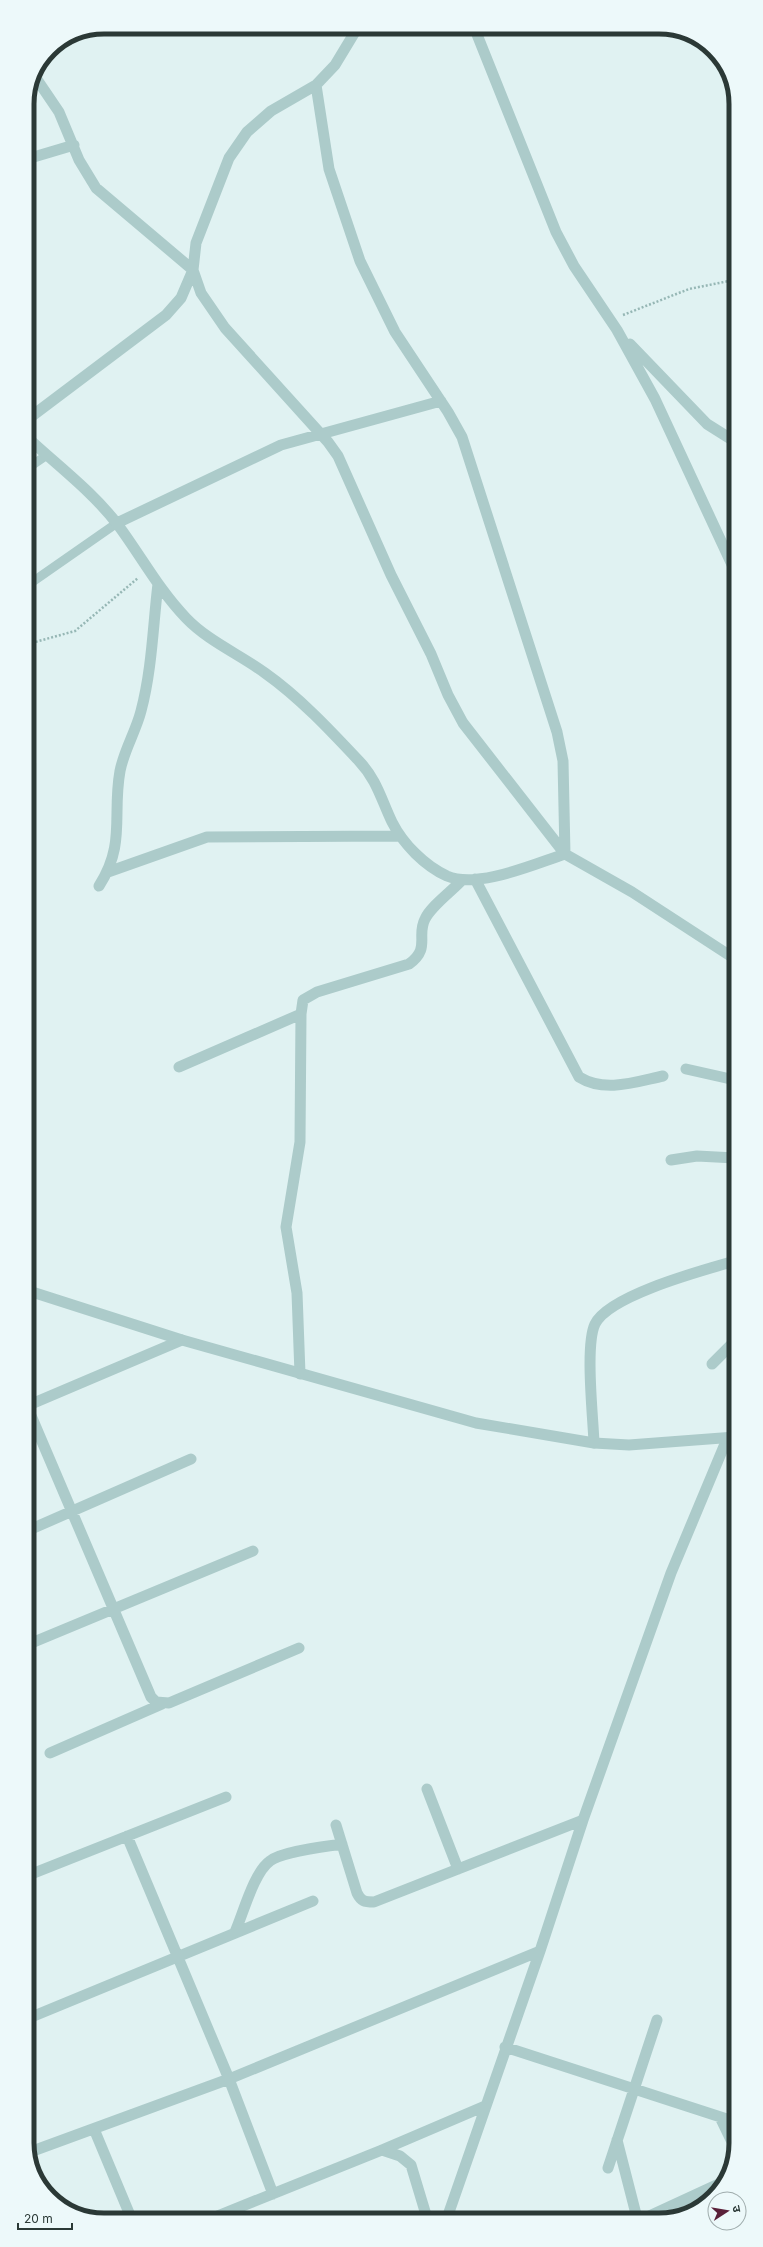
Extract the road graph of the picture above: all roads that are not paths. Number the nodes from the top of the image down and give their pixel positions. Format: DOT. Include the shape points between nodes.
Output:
graph roads {
  1 [pos="354,34"];
  2 [pos="477,34"];
  3 [pos="38,81"];
  4 [pos="316,85"];
  5 [pos="74,145"];
  6 [pos="34,156"];
  7 [pos="194,270"];
  8 [pos="617,330"];
  9 [pos="441,402"];
  10 [pos="34,413"];
  11 [pos="319,433"];
  12 [pos="729,438"];
  13 [pos="34,444"];
  14 [pos="46,455"];
  15 [pos="34,464"];
  16 [pos="117,523"];
  17 [pos="729,558"];
  18 [pos="34,581"];
  19 [pos="158,584"];
  20 [pos="400,836"];
  21 [pos="565,854"];
  22 [pos="108,872"];
  23 [pos="475,879"];
  24 [pos="462,880"];
  25 [pos="99,886"];
  26 [pos="729,956"];
  27 [pos="301,1014"];
  28 [pos="179,1067"];
  29 [pos="686,1069"];
  30 [pos="663,1076"];
  31 [pos="729,1079"];
  32 [pos="729,1158"];
  33 [pos="671,1160"];
  34 [pos="729,1263"];
  35 [pos="34,1293"];
  36 [pos="182,1340"];
  37 [pos="729,1347"];
  38 [pos="712,1364"];
  39 [pos="300,1374"];
  40 [pos="34,1403"];
  41 [pos="34,1423"];
  42 [pos="729,1438"];
  43 [pos="729,1442"];
  44 [pos="594,1443"];
  45 [pos="191,1459"];
  46 [pos="71,1512"];
  47 [pos="34,1528"];
  48 [pos="253,1550"];
  49 [pos="113,1609"];
  50 [pos="34,1642"];
  51 [pos="299,1648"];
  52 [pos="162,1704"];
  53 [pos="50,1753"];
  54 [pos="427,1789"];
  55 [pos="226,1797"];
  56 [pos="583,1820"];
  57 [pos="336,1825"];
  58 [pos="126,1836"];
  59 [pos="342,1844"];
  60 [pos="458,1869"];
  61 [pos="34,1872"];
  62 [pos="313,1901"];
  63 [pos="235,1932"];
  64 [pos="540,1951"];
  65 [pos="177,1956"];
  66 [pos="34,2016"];
  67 [pos="658,2020"];
  68 [pos="505,2047"];
  69 [pos="229,2079"];
  70 [pos="634,2089"];
  71 [pos="485,2106"];
  72 [pos="720,2117"];
  73 [pos="729,2120"];
  74 [pos="94,2129"];
  75 [pos="729,2136"];
  76 [pos="617,2140"];
  77 [pos="35,2150"];
  78 [pos="382,2150"];
  79 [pos="608,2168"];
  80 [pos="715,2186"];
  81 [pos="274,2194"];
  82 [pos="129,2213"];
  83 [pos="225,2213"];
  84 [pos="425,2213"];
  85 [pos="449,2213"];
  86 [pos="636,2213"];
  87 [pos="656,2213"];
  1 -- 4 [label="street" via="335,65"];
  2 -- 8 [label="street" via="556,232 574,266"];
  3 -- 5 [label="street" via="59,112"];
  4 -- 7 [label="street" via="271,111 247,132 229,158 196,244"];
  4 -- 9 [label="street" via="329,169 360,261 391,326"];
  5 -- 6 [label="street"];
  5 -- 7 [label="street" via="86,174 96,188"];
  7 -- 10 [label="street" via="186,290 170,311"];
  7 -- 11 [label="street" via="201,293 225,328"];
  8 -- 12 [label="street" via="707,424"];
  8 -- 17 [label="street" via="656,399"];
  9 -- 11 [label="street"];
  9 -- 21 [label="street" via="462,437 557,732 562,761"];
  11 -- 16 [label="street" via="270,449"];
  11 -- 21 [label="street" via="338,456 345,470 463,723"];
  13 -- 14 [label="street"];
  14 -- 15 [label="lane"];
  14 -- 16 [label="street"];
  16 -- 18 [label="lane"];
  16 -- 19 [label="street"];
  19 -- 20 [label="street" via="187,619 206,635 265,673 297,699 360,762 373,778"];
  19 -- 22 [label="street" via="144,697 120,771 116,844"];
  20 -- 22 [label="street" via="207,837"];
  20 -- 24 [label="street" via="430,866"];
  21 -- 23 [label="street" via="510,872"];
  21 -- 26 [label="street" via="632,892"];
  22 -- 25 [label="street"];
  23 -- 24 [label="street"];
  23 -- 30 [label="street" via="579,1077 591,1084 609,1086"];
  24 -- 27 [label="street" via="425,919 422,943 416,959 409,964 310,995 303,1000"];
  27 -- 28 [label="street"];
  27 -- 39 [label="street" via="300,1147 286,1227 297,1293"];
  29 -- 31 [label="street"];
  32 -- 33 [label="street" via="697,1156"];
  34 -- 44 [label="street" via="653,1288 601,1314 595,1324 590,1346"];
  35 -- 36 [label="street"];
  36 -- 39 [label="street"];
  36 -- 40 [label="street"];
  37 -- 38 [label="street"];
  39 -- 44 [label="street" via="476,1422"];
  41 -- 46 [label="street"];
  42 -- 44 [label="street" via="629,1444"];
  43 -- 56 [label="street" via="671,1573"];
  45 -- 46 [label="street"];
  46 -- 47 [label="street"];
  46 -- 49 [label="street"];
  48 -- 49 [label="street"];
  49 -- 50 [label="street"];
  49 -- 52 [label="street" via="151,1697"];
  51 -- 52 [label="street"];
  52 -- 53 [label="street"];
  54 -- 60 [label="street"];
  55 -- 58 [label="street"];
  56 -- 60 [label="street"];
  56 -- 64 [label="street"];
  57 -- 59 [label="street"];
  58 -- 61 [label="street"];
  58 -- 65 [label="street"];
  59 -- 60 [label="street" via="357,1893 361,1900 366,1902 374,1902"];
  59 -- 63 [label="street" via="282,1855 269,1861 259,1875"];
  62 -- 63 [label="street"];
  63 -- 65 [label="street"];
  64 -- 68 [label="street"];
  64 -- 69 [label="street"];
  65 -- 66 [label="street"];
  65 -- 69 [label="street"];
  67 -- 70 [label="street"];
  68 -- 70 [label="street"];
  68 -- 71 [label="street"];
  69 -- 74 [label="street"];
  69 -- 81 [label="street"];
  70 -- 72 [label="street"];
  70 -- 76 [label="street"];
  71 -- 78 [label="street"];
  71 -- 85 [label="street"];
  72 -- 73 [label="street"];
  72 -- 75 [label="street"];
  74 -- 77 [label="street"];
  74 -- 82 [label="street"];
  76 -- 79 [label="street"];
  76 -- 86 [label="street"];
  78 -- 81 [label="street"];
  78 -- 84 [label="street" via="400,2156 411,2165"];
  80 -- 87 [label="street"];
  81 -- 83 [label="street"];
}
